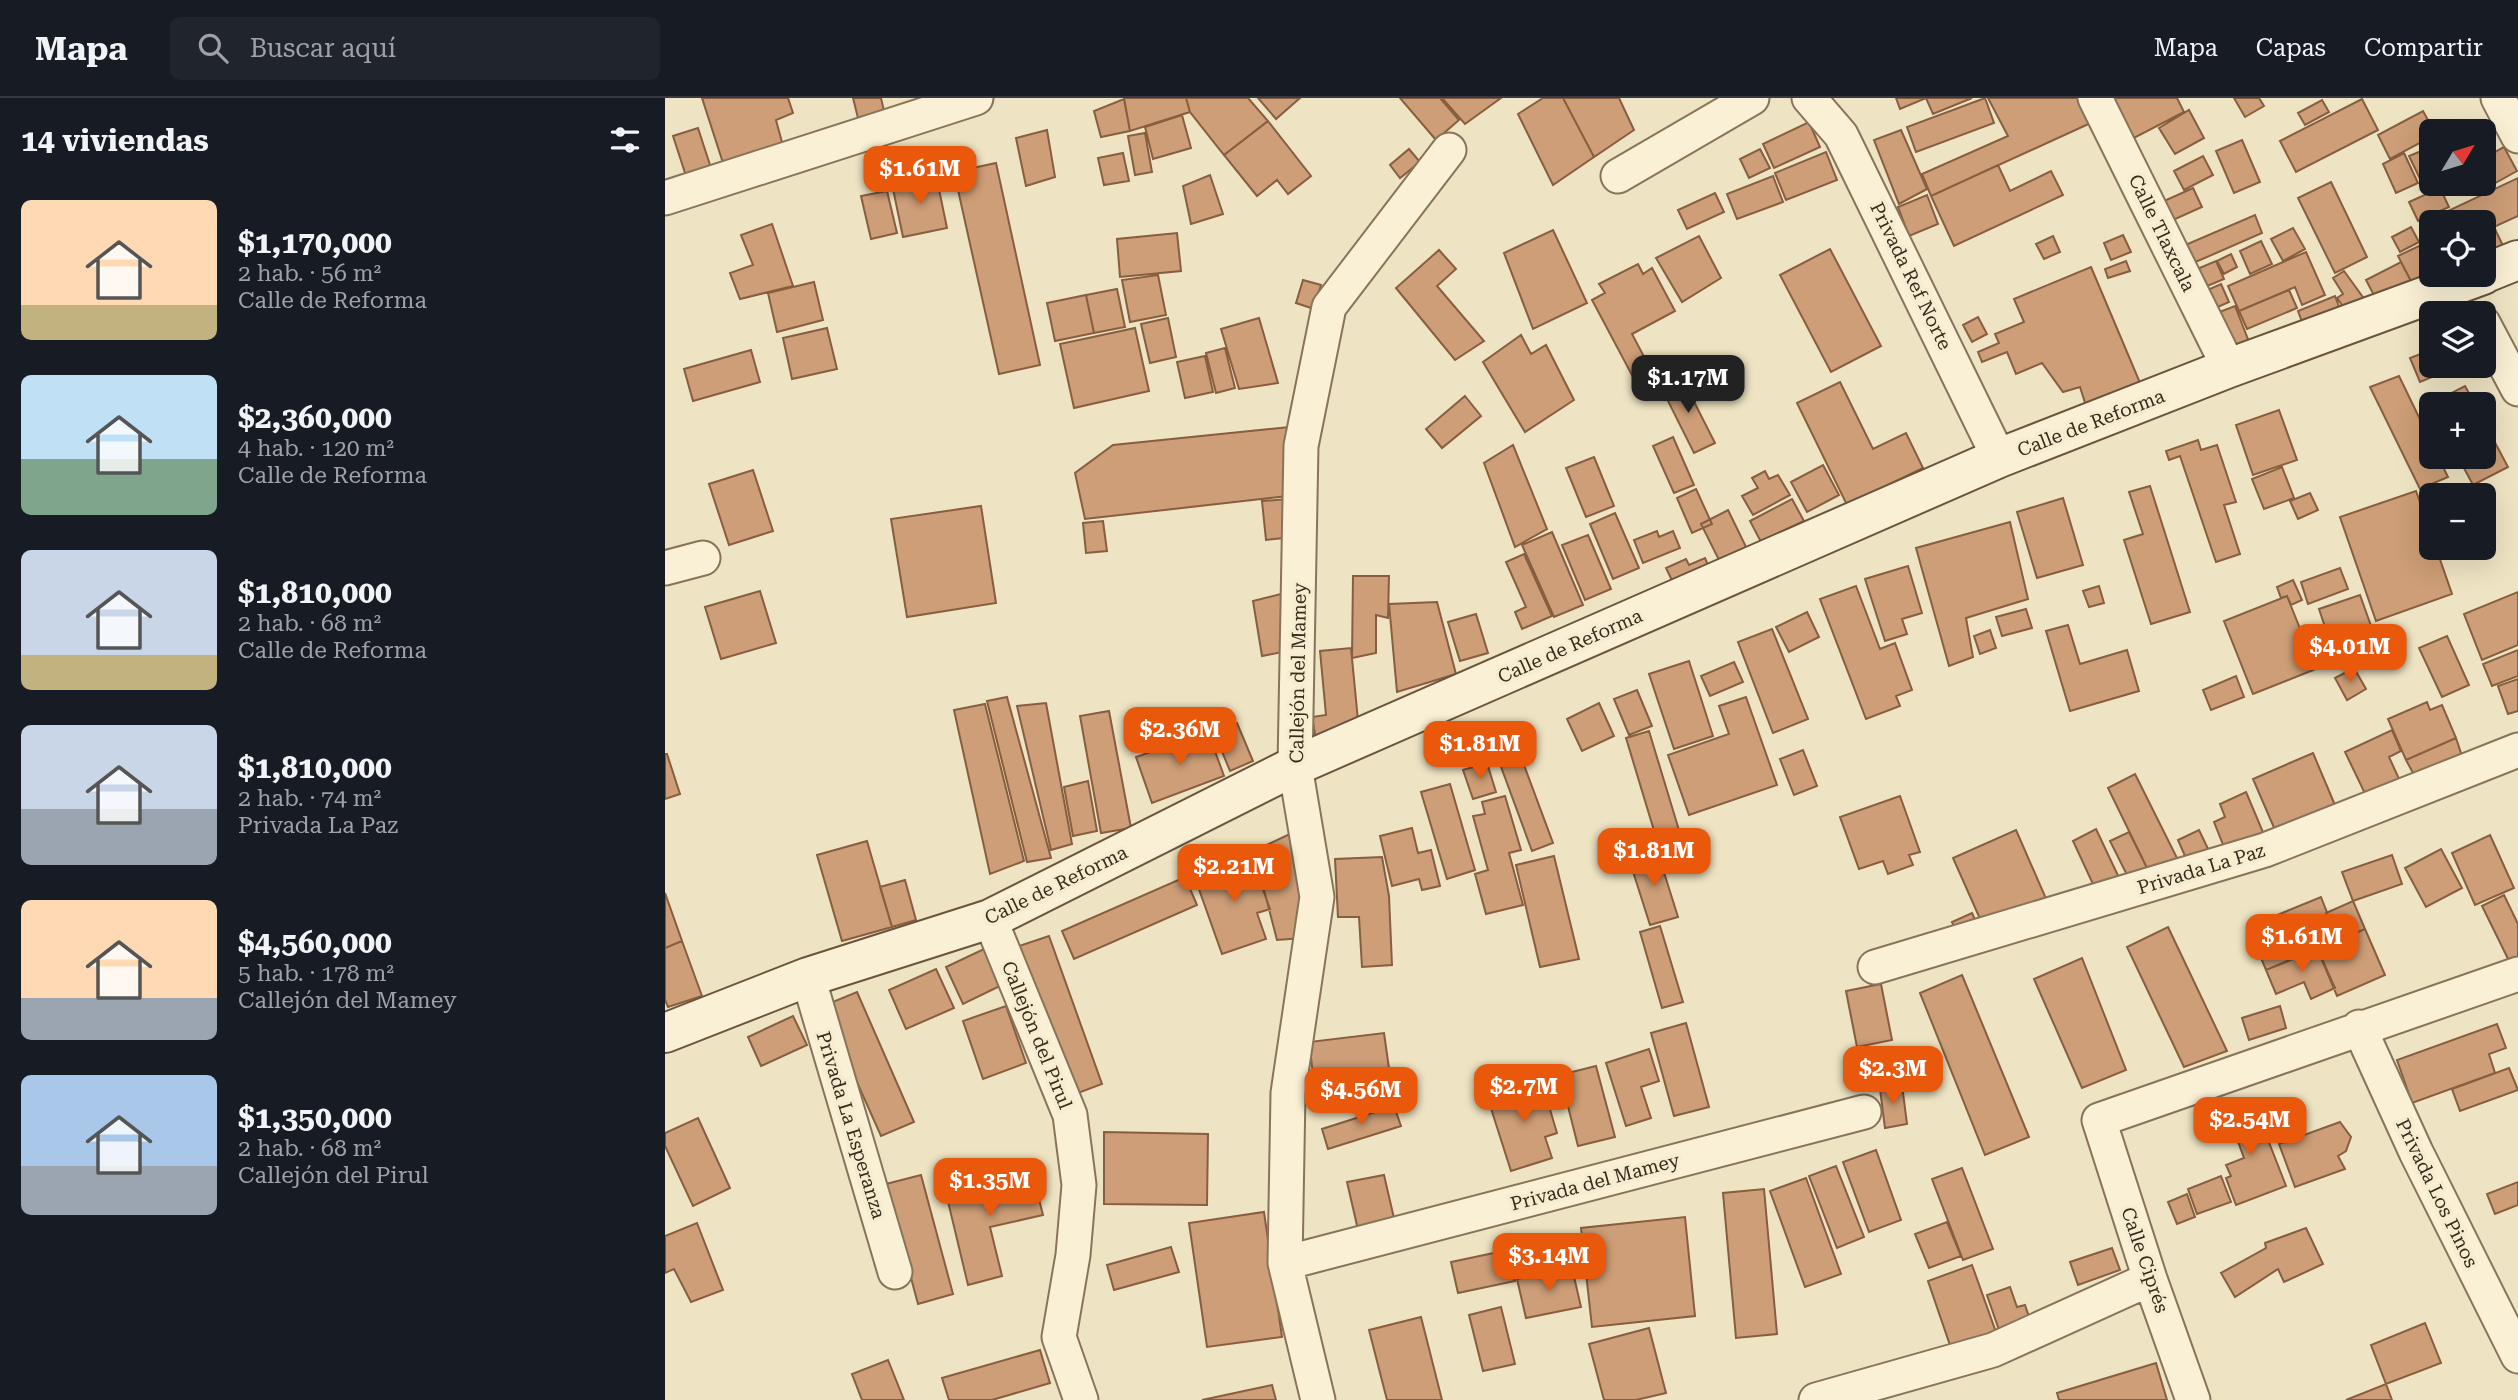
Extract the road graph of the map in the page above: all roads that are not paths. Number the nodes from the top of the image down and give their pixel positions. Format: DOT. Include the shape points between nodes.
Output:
graph roads {
  1 [pos="976,98"];
  2 [pos="1752,98"];
  3 [pos="2095,98"];
  4 [pos="2498,98"];
  5 [pos="1811,99"];
  6 [pos="2518,136"];
  7 [pos="1449,150"];
  8 [pos="1618,176"];
  9 [pos="665,198"];
  10 [pos="2518,260"];
  11 [pos="2496,274"];
  12 [pos="2473,287"];
  13 [pos="2496,348"];
  14 [pos="2229,369"];
  15 [pos="2518,389"];
  16 [pos="1999,458"];
  17 [pos="703,558"];
  18 [pos="665,568"];
  19 [pos="2518,750"];
  20 [pos="1295,766"];
  21 [pos="990,919"];
  22 [pos="1875,967"];
  23 [pos="2517,975"];
  24 [pos="808,977"];
  25 [pos="2359,1027"];
  26 [pos="665,1033"];
  27 [pos="1864,1112"];
  28 [pos="1285,1263"];
  29 [pos="895,1272"];
  30 [pos="2150,1279"];
  31 [pos="2518,1356"];
  32 [pos="1081,1400"];
  33 [pos="1318,1400"];
  34 [pos="1816,1400"];
  35 [pos="2193,1400"];
  1 -- 9 [label="street"];
  2 -- 8 [label="street"];
  3 -- 14 [label="street, Calle Tlaxcala"];
  4 -- 6 [label="street"];
  5 -- 16 [label="street, Privada Ref Norte" via="1841,135"];
  7 -- 20 [label="street, Callejón del Mamey" via="1329,307 1301,446"];
  10 -- 11 [label="main road, Calle de Reforma"];
  12 -- 14 [label="main road, Calle de Reforma"];
  13 -- 15 [label="street"];
  14 -- 16 [label="main road, Calle de Reforma"];
  16 -- 20 [label="main road, Calle de Reforma"];
  17 -- 18 [label="street"];
  19 -- 22 [label="street, Privada La Paz" via="2265,850"];
  20 -- 21 [label="main road, Calle de Reforma"];
  20 -- 28 [label="street, Callejón del Mamey" via="1317,897 1288,1093"];
  21 -- 24 [label="main road, Calle de Reforma"];
  21 -- 32 [label="street, Callejón del Pirul" via="1070,1115 1079,1185 1059,1337"];
  23 -- 25 [label="street"];
  24 -- 26 [label="main road, Calle de Reforma"];
  24 -- 29 [label="street, Privada La Esperanza"];
  25 -- 30 [label="street, Calle Ciprés" via="2099,1120"];
  25 -- 31 [label="street, Privada Los Pinos"];
  27 -- 28 [label="street, Privada del Mamey"];
  28 -- 33 [label="street, Callejón del Mamey"];
  30 -- 34 [label="street" via="1993,1350"];
  30 -- 35 [label="street, Calle Ciprés"];
}
